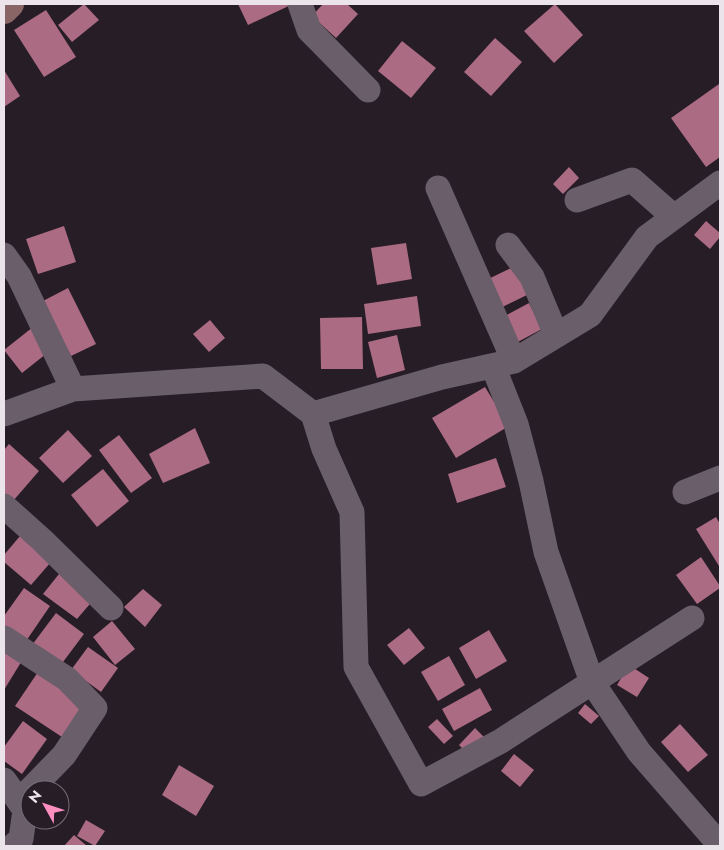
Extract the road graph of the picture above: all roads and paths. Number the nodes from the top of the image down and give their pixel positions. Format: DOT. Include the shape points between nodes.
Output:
graph roads {
  1 [pos="10,4"];
  2 [pos="300,4"];
  3 [pos="4,10"];
  4 [pos="368,90"];
  5 [pos="720,183"];
  6 [pos="438,188"];
  7 [pos="577,200"];
  8 [pos="674,217"];
  9 [pos="508,245"];
  10 [pos="4,255"];
  11 [pos="554,337"];
  12 [pos="504,363"];
  13 [pos="73,389"];
  14 [pos="4,414"];
  15 [pos="313,414"];
  16 [pos="720,478"];
  17 [pos="685,492"];
  18 [pos="4,506"];
  19 [pos="111,608"];
  20 [pos="692,618"];
  21 [pos="4,638"];
  22 [pos="592,682"];
  23 [pos="4,780"];
  24 [pos="40,780"];
  25 [pos="20,790"];
  26 [pos="22,830"];
  27 [pos="720,845"];
  28 [pos="13,846"];
  1 -- 3 [label="street"];
  2 -- 4 [label="street" via="310,30"];
  5 -- 8 [label="street"];
  6 -- 12 [label="street"];
  7 -- 8 [label="street" via="632,180"];
  8 -- 11 [label="street" via="647,237 590,315"];
  9 -- 11 [label="street" via="532,277"];
  10 -- 13 [label="street" via="19,276"];
  11 -- 12 [label="street"];
  12 -- 15 [label="street"];
  12 -- 22 [label="street" via="546,552"];
  13 -- 14 [label="street"];
  13 -- 15 [label="street" via="263,376"];
  15 -- 22 [label="street" via="324,449 352,512 356,668 422,784 501,741"];
  16 -- 17 [label="street"];
  18 -- 19 [label="street"];
  20 -- 22 [label="street"];
  21 -- 24 [label="street" via="67,680 94,708 64,755"];
  22 -- 27 [label="street" via="639,752"];
  23 -- 25 [label="street"];
  26 -- 28 [label="street" via="21,839"];
}
